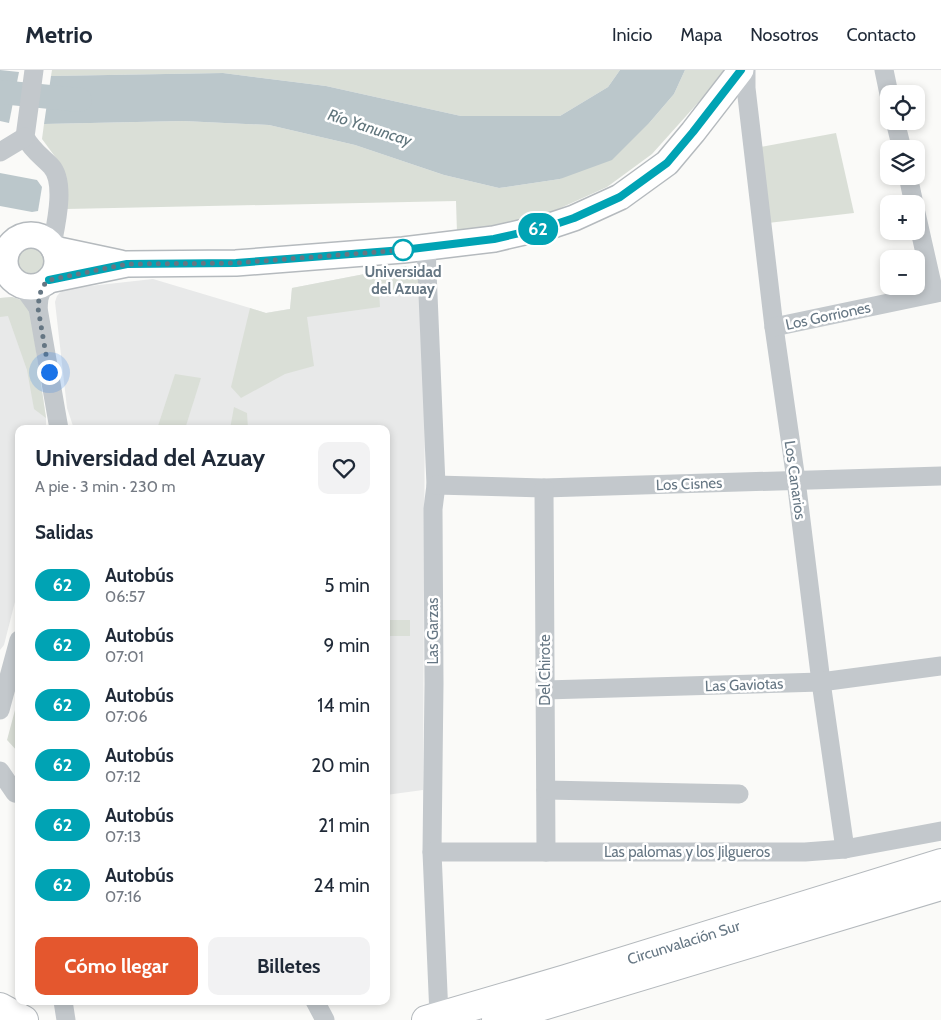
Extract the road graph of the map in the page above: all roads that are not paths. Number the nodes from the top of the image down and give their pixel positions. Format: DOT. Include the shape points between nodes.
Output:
graph roads {
  1 [pos="34,70"];
  2 [pos="741,70"];
  3 [pos="746,70"];
  4 [pos="884,70"];
  5 [pos="887,85"];
  6 [pos="725,90"];
  7 [pos="748,110"];
  8 [pos="25,137"];
  9 [pos="0,152"];
  10 [pos="924,240"];
  11 [pos="53,247"];
  12 [pos="426,247"];
  13 [pos="2,258"];
  14 [pos="127,264"];
  15 [pos="26,284"];
  16 [pos="938,292"];
  17 [pos="774,327"];
  18 [pos="58,425"];
  19 [pos="941,476"];
  20 [pos="796,480"];
  21 [pos="436,485"];
  22 [pos="544,488"];
  23 [pos="15,655"];
  24 [pos="941,666"];
  25 [pos="821,682"];
  26 [pos="545,690"];
  27 [pos="0,710"];
  28 [pos="0,771"];
  29 [pos="546,790"];
  30 [pos="15,793"];
  31 [pos="739,794"];
  32 [pos="941,831"];
  33 [pos="845,849"];
  34 [pos="432,852"];
  35 [pos="546,852"];
  36 [pos="941,863"];
  37 [pos="941,886"];
  38 [pos="63,1005"];
  39 [pos="317,1005"];
  40 [pos="0,1007"];
  41 [pos="432,1018"];
  42 [pos="24,1020"];
  43 [pos="66,1020"];
  44 [pos="325,1020"];
  45 [pos="496,1020"];
  1 -- 8 [label="street"];
  2 -- 6 [label="main road"];
  3 -- 7 [label="street, Los Canarios"];
  4 -- 5 [label="street"];
  6 -- 7 [label="street" via="738,92"];
  6 -- 12 [label="main road" via="667,163 612,201 574,218 525,233"];
  7 -- 17 [label="street, Los Canarios"];
  8 -- 9 [label="street"];
  8 -- 11 [label="street" via="36,153 52,167 58,181 59,202"];
  10 -- 16 [label="street"];
  11 -- 13 [label="main road" via="48,240 37,235 24,235 13,240"];
  11 -- 14 [label="main road"];
  11 -- 15 [label="main road" via="57,256 56,269"];
  12 -- 14 [label="main road" via="236,263"];
  12 -- 21 [label="street, Las Garzas"];
  13 -- 15 [label="main road" via="8,274"];
  14 -- 15 [label="main road"];
  15 -- 18 [label="street" via="38,308"];
  16 -- 17 [label="street, Los Gorriones"];
  17 -- 20 [label="street, Los Canarios"];
  19 -- 20 [label="street, Los Cisnes"];
  20 -- 22 [label="street, Los Cisnes"];
  20 -- 25 [label="street, Los Canarios"];
  21 -- 22 [label="street, Los Cisnes"];
  21 -- 34 [label="street, Las Garzas" via="433,509"];
  22 -- 26 [label="street, Del Chirote"];
  23 -- 27 [label="street"];
  24 -- 25 [label="street, Las Gaviotas"];
  25 -- 26 [label="street, Las Gaviotas"];
  25 -- 33 [label="street, Los Canarios"];
  26 -- 29 [label="street, Del Chirote"];
  28 -- 30 [label="street"];
  29 -- 31 [label="street"];
  29 -- 35 [label="street, Del Chirote"];
  32 -- 33 [label="street, Las palomas y los Jilgueros"];
  33 -- 35 [label="street, Las palomas y los Jilgueros" via="787,853"];
  34 -- 35 [label="street, Las palomas y los Jilgueros"];
  34 -- 41 [label="street, Las Garzas"];
  36 -- 41 [label="highway, Circunvalación Sur"];
  37 -- 45 [label="highway, Circunvalación Sur"];
  38 -- 43 [label="street"];
  39 -- 44 [label="street"];
  40 -- 42 [label="highway"];
}
